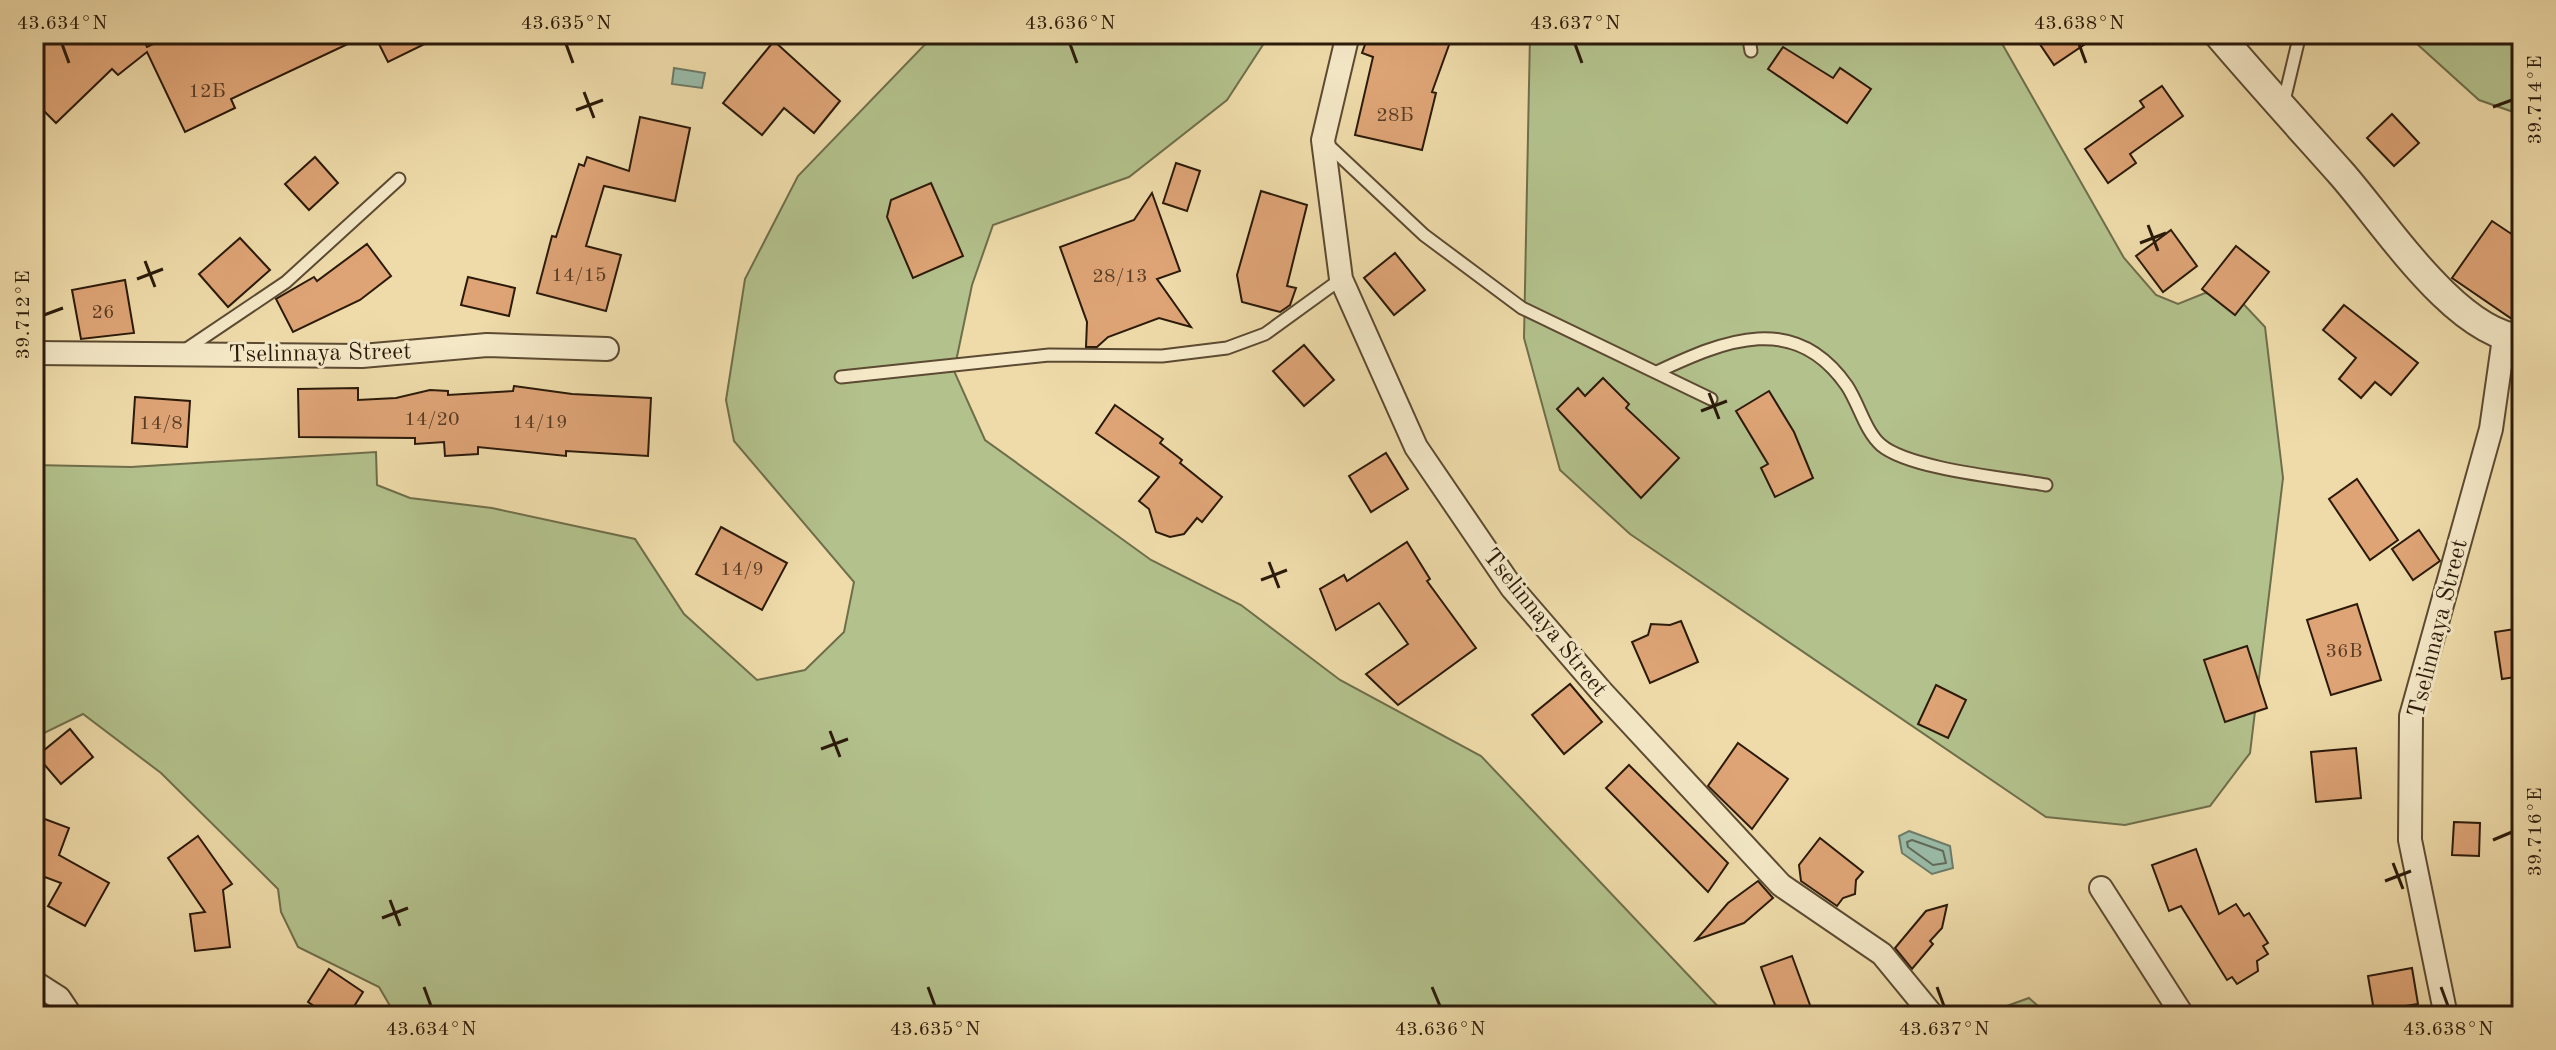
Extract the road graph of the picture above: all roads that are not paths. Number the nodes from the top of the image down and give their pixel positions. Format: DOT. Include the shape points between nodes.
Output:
graph roads {
  1 [pos="1348,34"];
  2 [pos="1748,34"];
  3 [pos="2218,34"];
  4 [pos="2300,34"];
  5 [pos="1751,51"];
  6 [pos="2282,109"];
  7 [pos="1323,140"];
  8 [pos="399,179"];
  9 [pos="1341,279"];
  10 [pos="2513,338"];
  11 [pos="607,349"];
  12 [pos="34,353"];
  13 [pos="181,353"];
  14 [pos="1657,372"];
  15 [pos="841,377"];
  16 [pos="1711,399"];
  17 [pos="2046,485"];
  18 [pos="2101,888"];
  19 [pos="34,982"];
  20 [pos="71,1016"];
  21 [pos="1933,1016"];
  22 [pos="2183,1016"];
  23 [pos="2446,1016"];
  1 -- 7 [label="street, Tselinnaya Street"];
  2 -- 5 [label="lane"];
  3 -- 6 [label="street, Tselinnaya Street"];
  4 -- 6 [label="lane"];
  6 -- 10 [label="street, Tselinnaya Street" via="2420,272"];
  7 -- 9 [label="street, Tselinnaya Street"];
  7 -- 14 [label="lane" via="1424,235 1522,308"];
  8 -- 13 [label="lane" via="286,282"];
  9 -- 15 [label="lane" via="1265,334 1227,348 1162,356 1049,355"];
  9 -- 21 [label="street, Tselinnaya Street" via="1416,447 1512,588 1781,885 1882,954"];
  10 -- 23 [label="street, Tselinnaya Street" via="2411,716 2410,840"];
  11 -- 13 [label="street, Tselinnaya Street" via="487,345 362,356"];
  12 -- 13 [label="street, Tselinnaya Street"];
  14 -- 16 [label="lane"];
  14 -- 17 [label="lane" via="1716,344 1762,339 1804,345 1832,365 1879,443 1901,458"];
  18 -- 22 [label="street"];
  19 -- 20 [label="street" via="59,998"];
}
